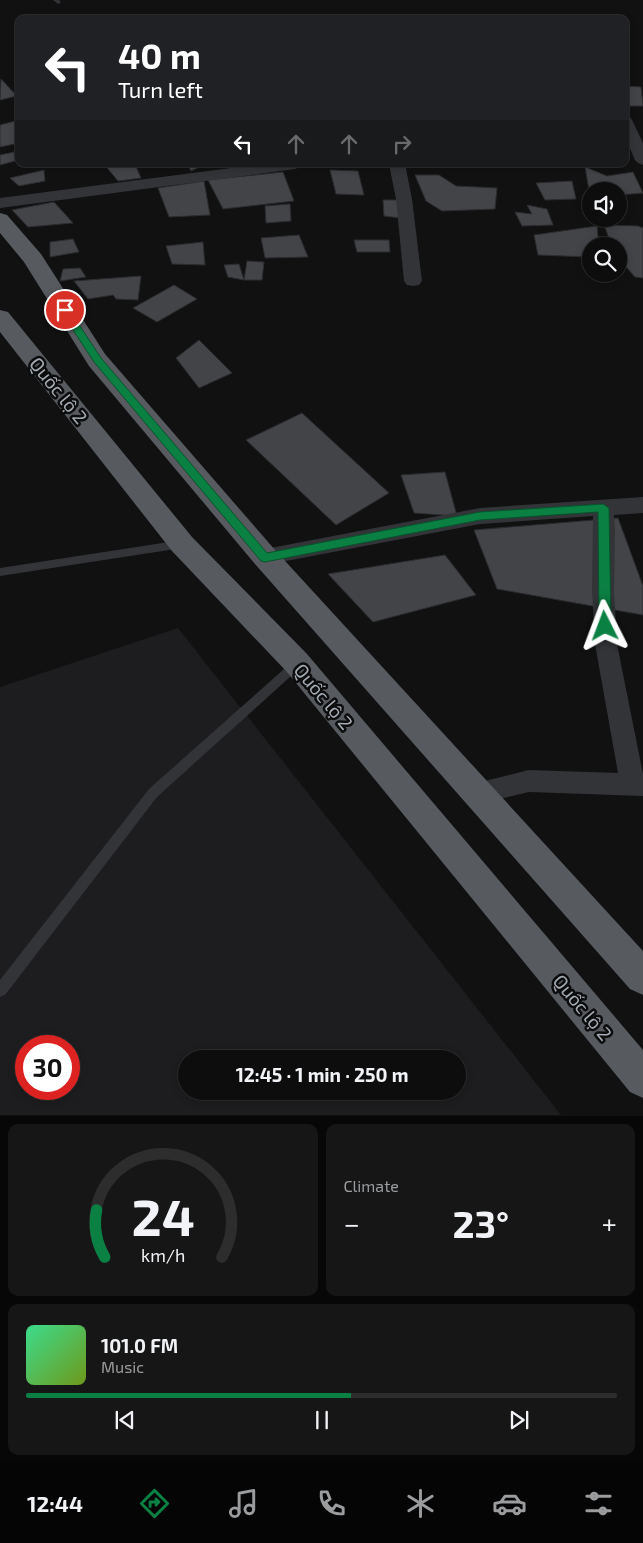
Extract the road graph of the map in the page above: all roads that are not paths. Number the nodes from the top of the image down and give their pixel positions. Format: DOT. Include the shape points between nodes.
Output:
graph roads {
  1 [pos="643,118"];
  2 [pos="629,120"];
  3 [pos="629,129"];
  4 [pos="643,160"];
  5 [pos="272,167"];
  6 [pos="399,167"];
  7 [pos="0,203"];
  8 [pos="0,219"];
  9 [pos="413,281"];
  10 [pos="0,317"];
  11 [pos="643,505"];
  12 [pos="603,508"];
  13 [pos="182,544"];
  14 [pos="265,558"];
  15 [pos="0,572"];
  16 [pos="298,663"];
  17 [pos="638,784"];
  18 [pos="478,793"];
  19 [pos="643,977"];
  20 [pos="0,990"];
  21 [pos="643,1080"];
  1 -- 2 [label="street"];
  3 -- 4 [label="street"];
  5 -- 7 [label="street"];
  6 -- 9 [label="street"];
  8 -- 14 [label="highway" via="33,260 97,360"];
  10 -- 13 [label="highway, Quốc lộ 2"];
  11 -- 12 [label="street"];
  12 -- 14 [label="street" via="480,516"];
  12 -- 17 [label="street" via="606,644"];
  13 -- 15 [label="lane"];
  13 -- 16 [label="highway, Quốc lộ 2"];
  14 -- 18 [label="highway"];
  16 -- 20 [label="lane" via="152,792"];
  16 -- 21 [label="highway, Quốc lộ 2"];
  17 -- 18 [label="street" via="529,781"];
  18 -- 19 [label="highway"];
}
